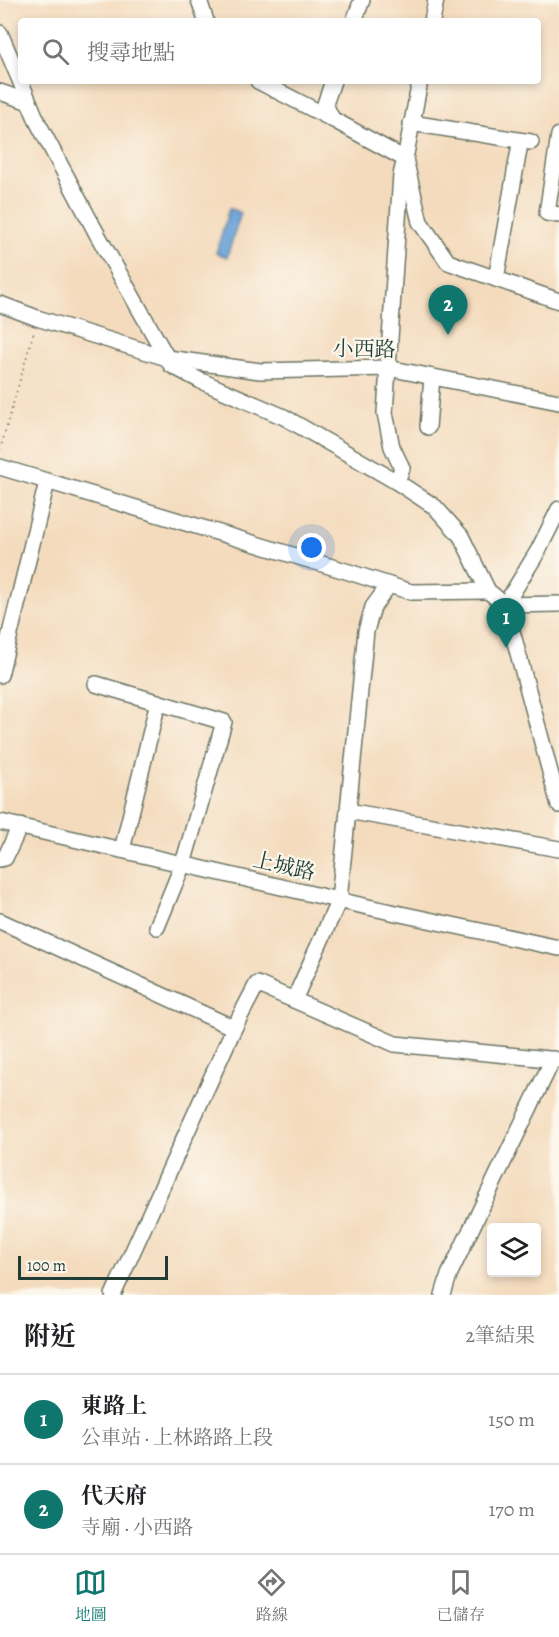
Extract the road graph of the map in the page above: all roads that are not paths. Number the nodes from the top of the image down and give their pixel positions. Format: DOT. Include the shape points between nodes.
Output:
graph roads {
  1 [pos="199,0"];
  2 [pos="362,0"];
  3 [pos="436,0"];
  4 [pos="205,18"];
  5 [pos="355,18"];
  6 [pos="433,18"];
  7 [pos="0,33"];
  8 [pos="18,74"];
  9 [pos="22,84"];
  10 [pos="264,84"];
  11 [pos="332,84"];
  12 [pos="419,84"];
  13 [pos="0,92"];
  14 [pos="30,102"];
  15 [pos="332,119"];
  16 [pos="411,123"];
  17 [pos="559,135"];
  18 [pos="405,159"];
  19 [pos="559,215"];
  20 [pos="496,279"];
  21 [pos="559,301"];
  22 [pos="0,304"];
  23 [pos="167,358"];
  24 [pos="388,368"];
  25 [pos="432,377"];
  26 [pos="559,402"];
  27 [pos="428,427"];
  28 [pos="0,467"];
  29 [pos="47,482"];
  30 [pos="397,482"];
  31 [pos="559,509"];
  32 [pos="389,585"];
  33 [pos="488,591"];
  34 [pos="559,604"];
  35 [pos="505,605"];
  36 [pos="0,675"];
  37 [pos="96,684"];
  38 [pos="158,702"];
  39 [pos="559,805"];
  40 [pos="348,811"];
  41 [pos="0,822"];
  42 [pos="20,826"];
  43 [pos="122,849"];
  44 [pos="559,849"];
  45 [pos="0,860"];
  46 [pos="183,864"];
  47 [pos="339,900"];
  48 [pos="0,921"];
  49 [pos="157,927"];
  50 [pos="559,948"];
  51 [pos="294,1000"];
  52 [pos="234,1028"];
  53 [pos="556,1059"];
  54 [pos="113,1295"];
  55 [pos="443,1295"];
  1 -- 4 [label="street"];
  2 -- 5 [label="street"];
  3 -- 6 [label="street"];
  7 -- 8 [label="street"];
  9 -- 14 [label="street"];
  10 -- 15 [label="street"];
  11 -- 15 [label="street" via="325,104"];
  12 -- 16 [label="street"];
  13 -- 14 [label="street"];
  14 -- 23 [label="street" via="97,234"];
  15 -- 18 [label="street"];
  16 -- 18 [label="street"];
  16 -- 20 [label="street" via="525,143"];
  17 -- 19 [label="street" via="547,213"];
  18 -- 20 [label="street" via="420,222 447,262"];
  18 -- 24 [label="street" via="400,175"];
  20 -- 21 [label="street"];
  22 -- 23 [label="street"];
  23 -- 24 [label="street, 小西路" via="260,371"];
  23 -- 30 [label="street" via="181,371 284,417"];
  24 -- 25 [label="street, 小西路"];
  24 -- 30 [label="street" via="385,413 392,447 402,468"];
  25 -- 26 [label="street, 小西路"];
  25 -- 27 [label="street"];
  28 -- 29 [label="street"];
  29 -- 32 [label="street"];
  29 -- 36 [label="street"];
  30 -- 33 [label="street" via="435,507 462,536"];
  31 -- 35 [label="street"];
  32 -- 33 [label="street" via="411,592"];
  32 -- 40 [label="street" via="373,608 366,631"];
  33 -- 35 [label="street"];
  34 -- 35 [label="street"];
  35 -- 39 [label="street"];
  37 -- 38 [label="street"];
  38 -- 43 [label="street"];
  38 -- 46 [label="street" via="224,722"];
  40 -- 44 [label="street"];
  40 -- 47 [label="street"];
  41 -- 42 [label="street, 上城路"];
  42 -- 43 [label="street, 上城路"];
  42 -- 45 [label="street" via="5,858"];
  43 -- 46 [label="street, 上城路"];
  46 -- 47 [label="street, 上城路"];
  46 -- 49 [label="street"];
  47 -- 50 [label="street, 上城路"];
  47 -- 51 [label="street"];
  48 -- 52 [label="street"];
  51 -- 52 [label="street" via="257,984"];
  51 -- 53 [label="street" via="394,1044"];
  52 -- 54 [label="street"];
  53 -- 55 [label="street" via="449,1275"];
}
